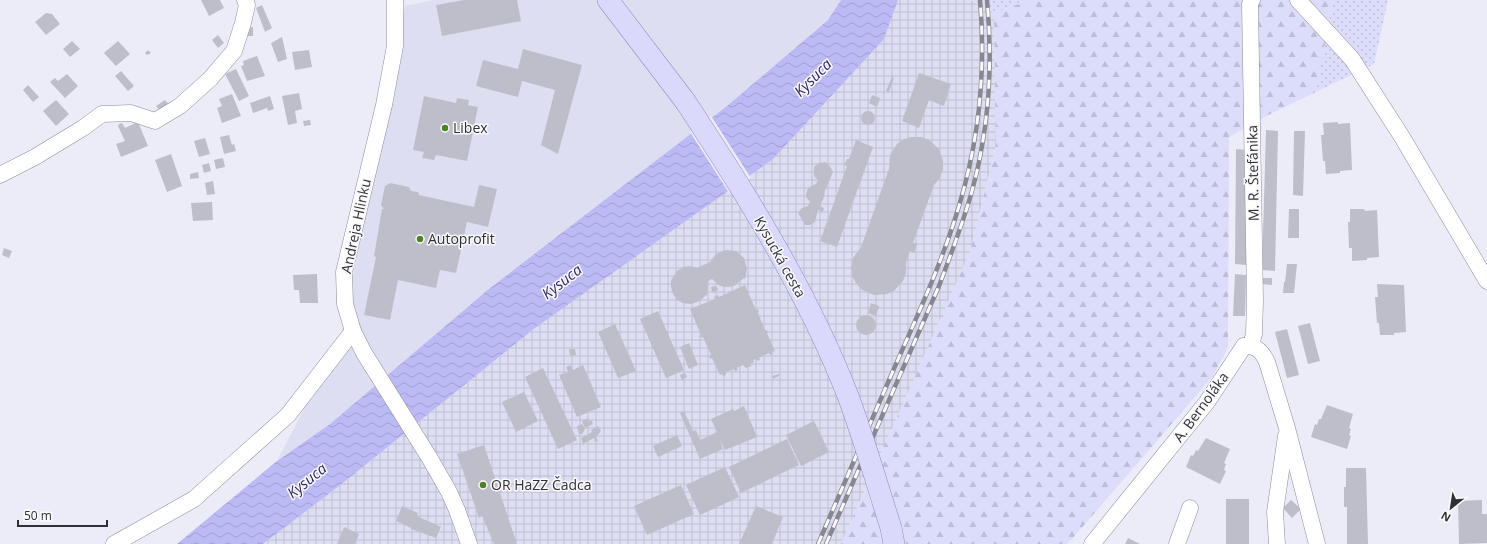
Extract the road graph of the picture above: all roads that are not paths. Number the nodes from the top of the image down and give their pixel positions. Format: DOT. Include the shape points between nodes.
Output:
graph roads {
  1 [pos="245,0"];
  2 [pos="395,0"];
  3 [pos="608,0"];
  4 [pos="1252,0"];
  5 [pos="1298,0"];
  6 [pos="0,175"];
  7 [pos="1487,281"];
  8 [pos="353,331"];
  9 [pos="1251,345"];
  10 [pos="1287,428"];
  11 [pos="1190,508"];
  12 [pos="892,536"];
  13 [pos="114,544"];
  14 [pos="469,544"];
  15 [pos="1092,544"];
  16 [pos="1177,544"];
  17 [pos="1277,544"];
  18 [pos="1317,544"];
  1 -- 6 [label="street" via="247,5 244,23 234,51 210,79 180,106 154,121 131,113 102,114 35,157"];
  2 -- 8 [label="street, Andreja Hlinku" via="395,46 384,105 344,272 345,304"];
  3 -- 12 [label="main road, Kysucká cesta, bridge" via="685,101 762,223 801,293 848,396"];
  4 -- 9 [label="street, M. R. Štefánika" via="1250,19 1255,301"];
  5 -- 7 [label="street" via="1352,59 1402,137"];
  8 -- 13 [label="street" via="288,415 194,500"];
  8 -- 14 [label="street, Andreja Hlinku" via="449,492"];
  9 -- 10 [label="street" via="1262,352 1267,362"];
  9 -- 15 [label="street, A. Bernoláka" via="1244,346 1207,402"];
  10 -- 17 [label="street" via="1275,512"];
  10 -- 18 [label="street"];
  11 -- 16 [label="street"];
}
